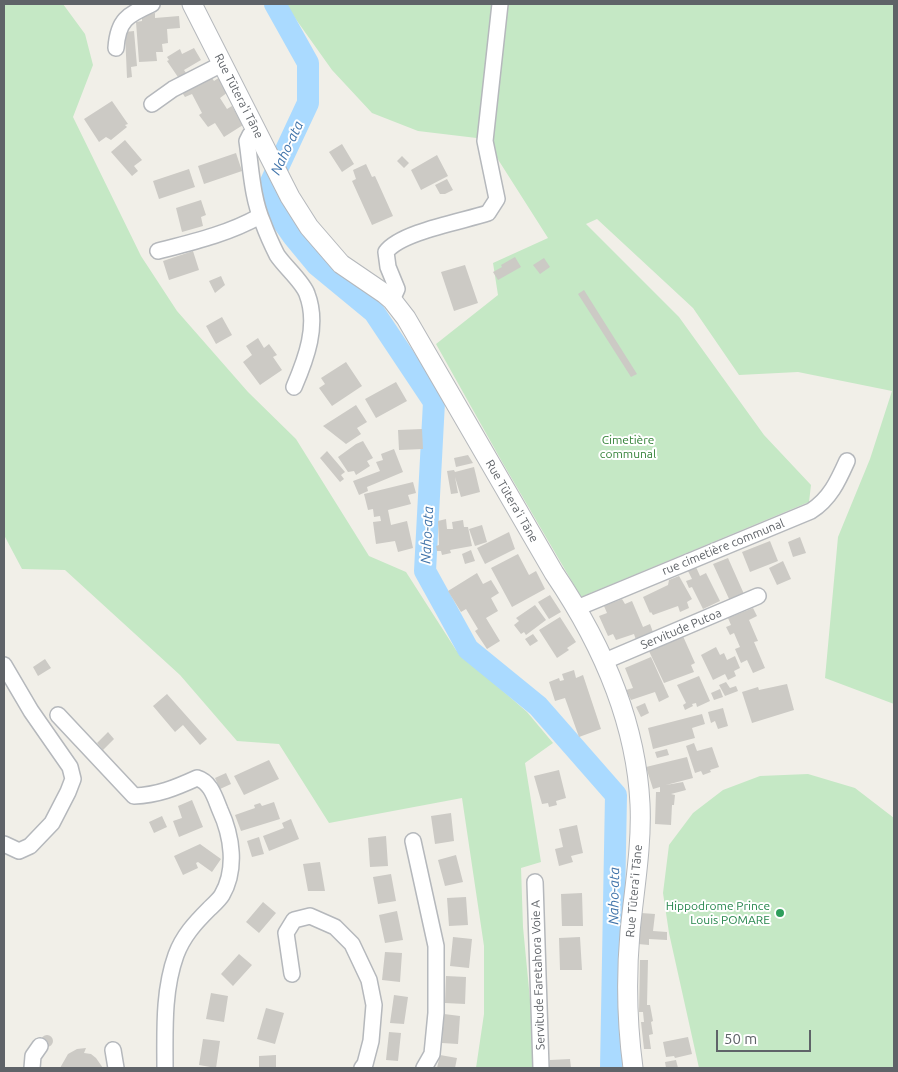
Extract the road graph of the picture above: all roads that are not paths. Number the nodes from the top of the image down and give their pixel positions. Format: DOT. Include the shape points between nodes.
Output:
graph roads {
  1 [pos="152,4"];
  2 [pos="192,4"];
  3 [pos="500,4"];
  4 [pos="116,48"];
  5 [pos="222,64"];
  6 [pos="152,104"];
  7 [pos="256,130"];
  8 [pos="260,216"];
  9 [pos="158,251"];
  10 [pos="392,300"];
  11 [pos="294,387"];
  12 [pos="846,461"];
  13 [pos="758,596"];
  14 [pos="577,608"];
  15 [pos="604,661"];
  16 [pos="4,665"];
  17 [pos="58,715"];
  18 [pos="413,841"];
  19 [pos="4,844"];
  20 [pos="535,882"];
  21 [pos="292,974"];
  22 [pos="40,1046"];
  23 [pos="113,1050"];
  24 [pos="32,1068"];
  25 [pos="116,1068"];
  26 [pos="166,1068"];
  27 [pos="362,1068"];
  28 [pos="424,1068"];
  29 [pos="541,1068"];
  30 [pos="633,1068"];
  1 -- 4 [label="street" via="123,22"];
  2 -- 5 [label="street, Rue Tūtera'i Tāne"];
  3 -- 10 [label="street" via="484,141 497,199 488,213 407,237 390,247 386,252 388,267 397,289"];
  5 -- 6 [label="street" via="173,89"];
  5 -- 7 [label="street, Rue Tūtera'i Tāne"];
  7 -- 8 [label="street" via="247,141 252,185"];
  7 -- 10 [label="street, Rue Tūtera'i Tāne" via="309,227 341,264"];
  8 -- 9 [label="street" via="241,227"];
  8 -- 11 [label="street" via="278,255 307,294 312,330 304,364"];
  10 -- 14 [label="street, Rue Tūtera'i Tāne" via="423,346"];
  12 -- 14 [label="street, rue cimetière communal" via="830,494 811,511"];
  13 -- 15 [label="street, Servitude Putoa"];
  14 -- 15 [label="street, Rue Tūtera'i Tāne"];
  15 -- 30 [label="street, Rue Tūtera'i Tāne" via="634,752 640,805 628,980 628,1027"];
  16 -- 19 [label="street" via="70,767 73,779 52,823 30,846 19,851"];
  17 -- 26 [label="street" via="134,796 152,796 196,778 207,784 213,793 226,823 232,856 222,896 191,927 175,957 167,992"];
  18 -- 28 [label="street" via="436,946 432,1054"];
  20 -- 29 [label="street, Servitude Faretahora Voie A"];
  21 -- 27 [label="street" via="286,933 294,920 310,916 335,927 352,944 369,980 374,1005 372,1041"];
  22 -- 24 [label="street" via="33,1056"];
  23 -- 25 [label="street"];
}
